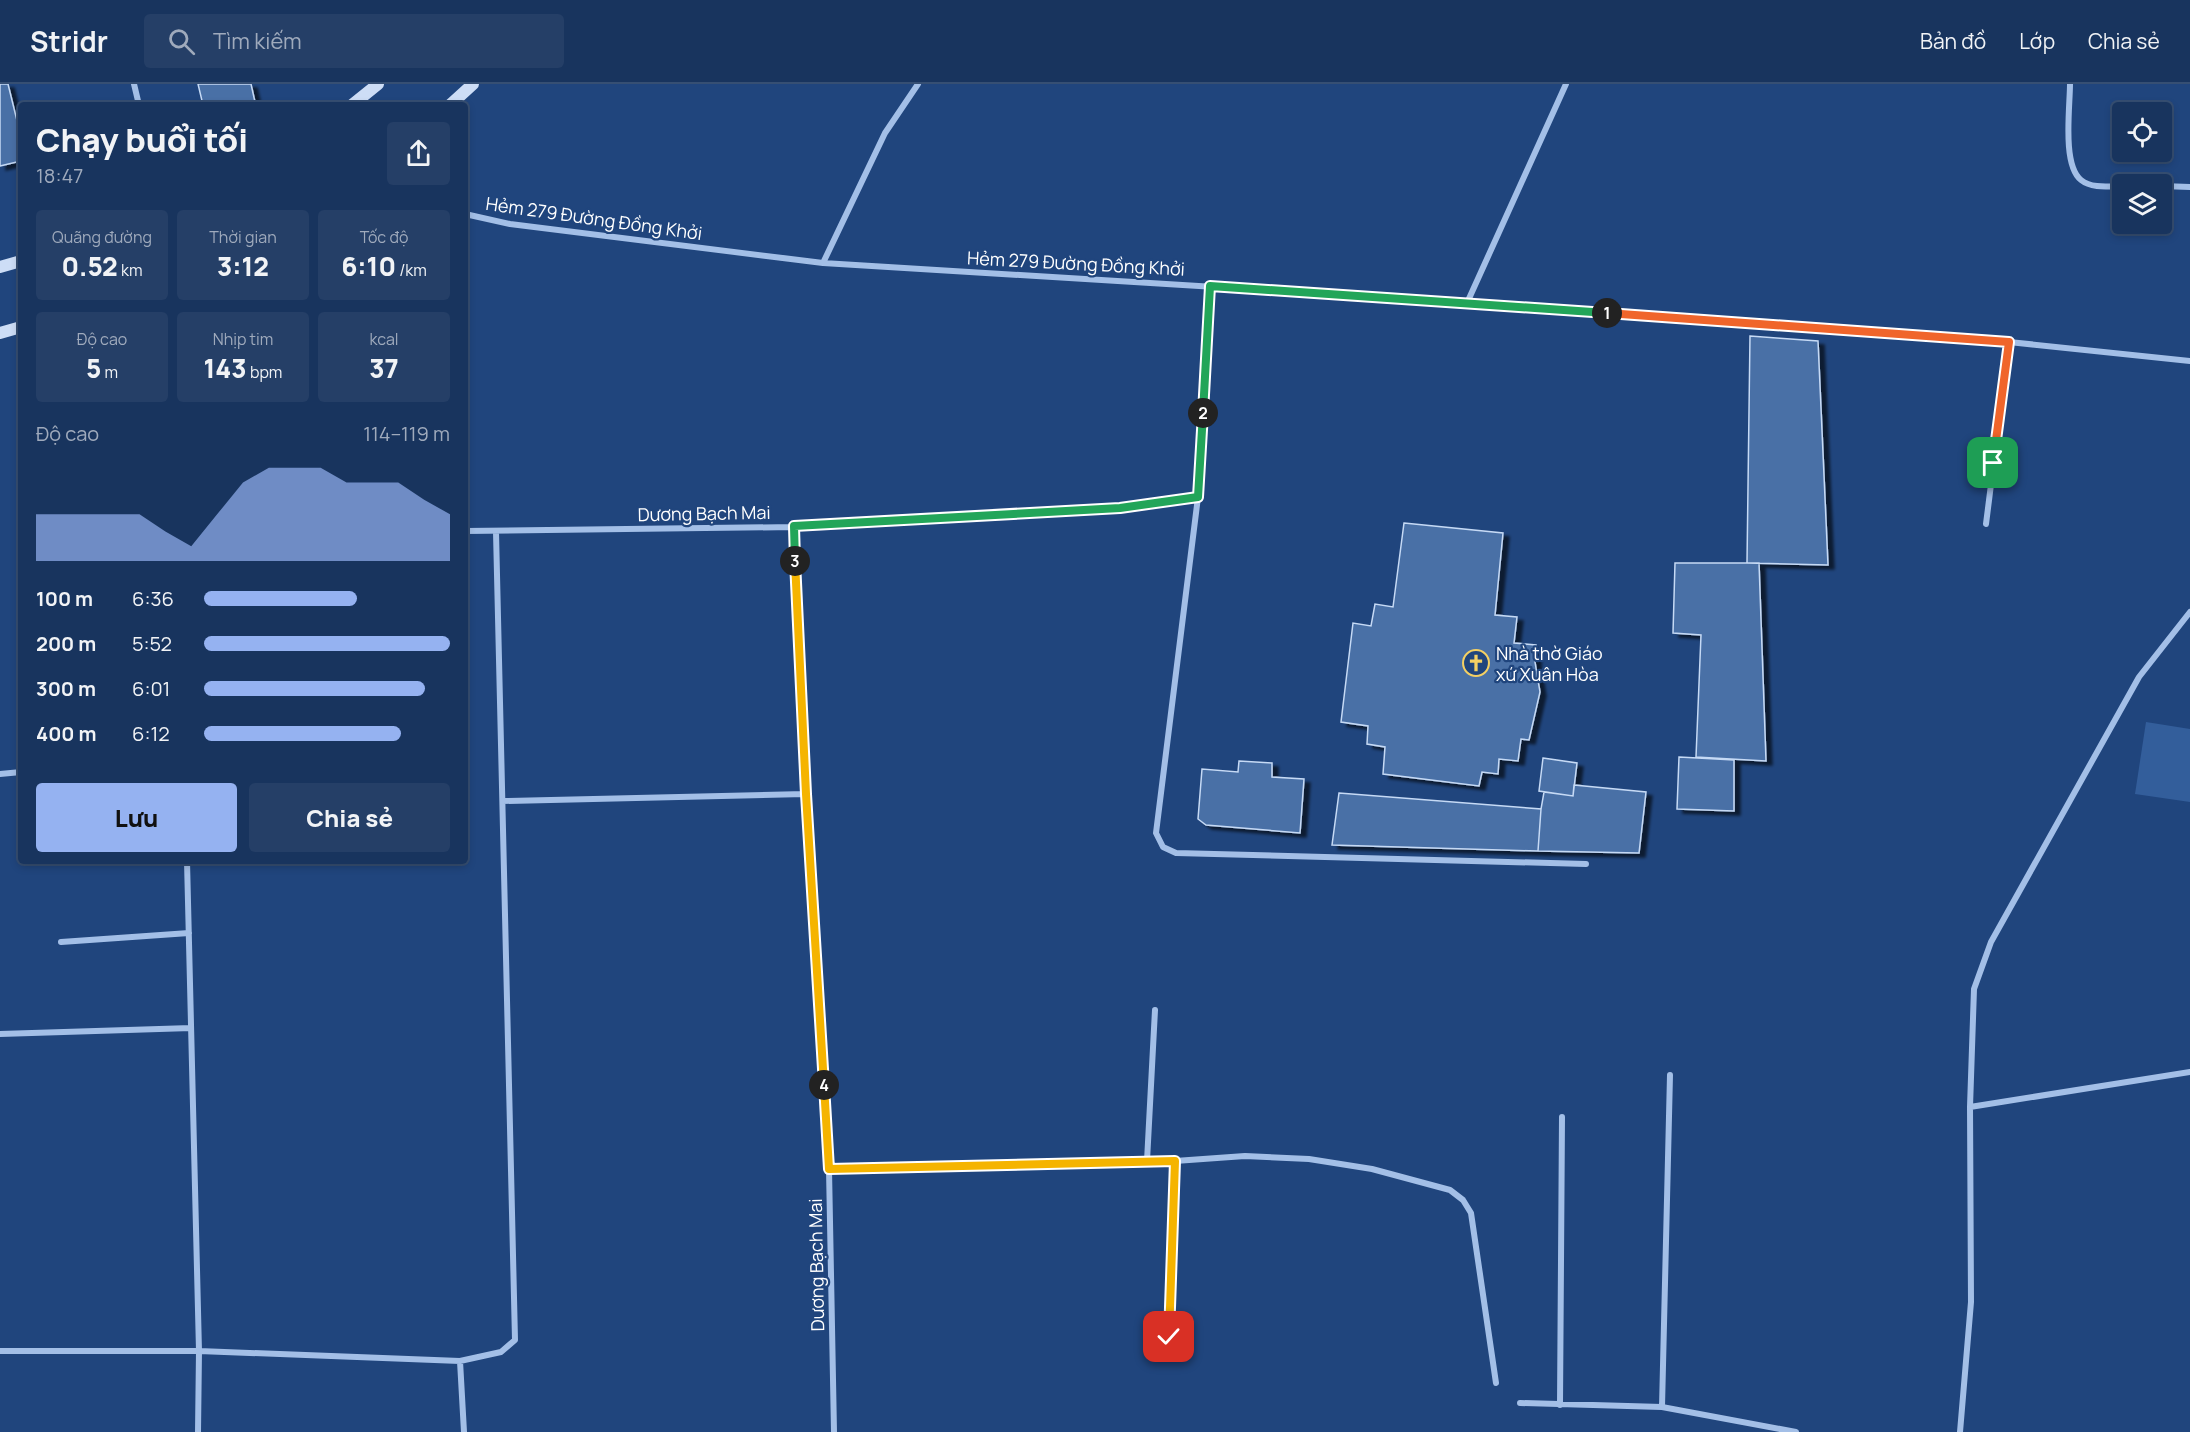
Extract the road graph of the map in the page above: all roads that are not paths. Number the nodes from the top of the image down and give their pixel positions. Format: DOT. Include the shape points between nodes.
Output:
graph roads {
  1 [pos="134,84"];
  2 [pos="378,84"];
  3 [pos="473,84"];
  4 [pos="918,84"];
  5 [pos="1566,84"];
  6 [pos="2070,84"];
  7 [pos="138,102"];
  8 [pos="356,102"];
  9 [pos="453,102"];
  10 [pos="2112,186"];
  11 [pos="2172,186"];
  12 [pos="2190,187"];
  13 [pos="468,215"];
  14 [pos="18,262"];
  15 [pos="822,262"];
  16 [pos="0,267"];
  17 [pos="1210,286"];
  18 [pos="1467,303"];
  19 [pos="18,328"];
  20 [pos="0,333"];
  21 [pos="2009,342"];
  22 [pos="2190,362"];
  23 [pos="1198,497"];
  24 [pos="1986,524"];
  25 [pos="794,526"];
  26 [pos="468,531"];
  27 [pos="496,532"];
  28 [pos="2190,612"];
  29 [pos="18,772"];
  30 [pos="0,774"];
  31 [pos="806,794"];
  32 [pos="503,801"];
  33 [pos="187,864"];
  34 [pos="1586,864"];
  35 [pos="189,933"];
  36 [pos="61,942"];
  37 [pos="1155,1010"];
  38 [pos="191,1028"];
  39 [pos="0,1035"];
  40 [pos="2190,1072"];
  41 [pos="1670,1075"];
  42 [pos="1970,1107"];
  43 [pos="1562,1117"];
  44 [pos="1147,1161"];
  45 [pos="1175,1161"];
  46 [pos="829,1169"];
  47 [pos="1169,1337"];
  48 [pos="0,1351"];
  49 [pos="199,1351"];
  50 [pos="460,1361"];
  51 [pos="1496,1383"];
  52 [pos="1520,1403"];
  53 [pos="1560,1405"];
  54 [pos="1662,1407"];
  55 [pos="198,1432"];
  56 [pos="464,1432"];
  57 [pos="834,1432"];
  58 [pos="1796,1432"];
  59 [pos="1960,1432"];
  1 -- 7 [label="street"];
  2 -- 8 [label="main road"];
  3 -- 9 [label="main road"];
  4 -- 15 [label="street" via="885,133"];
  5 -- 18 [label="street"];
  6 -- 10 [label="street" via="2073,168 2081,180 2092,185"];
  11 -- 12 [label="street"];
  13 -- 15 [label="street, Hẻm 279 Đường Đồng Khởi" via="510,224"];
  14 -- 16 [label="main road"];
  15 -- 17 [label="street, Hẻm 279 Đường Đồng Khởi"];
  17 -- 18 [label="street, Hẻm 279 Đường Đồng Khởi"];
  17 -- 23 [label="street"];
  18 -- 21 [label="street, Hẻm 279 Đường Đồng Khởi"];
  19 -- 20 [label="main road"];
  21 -- 22 [label="street, Hẻm 279 Đường Đồng Khởi"];
  21 -- 24 [label="street"];
  23 -- 25 [label="street" via="1120,508"];
  23 -- 34 [label="street" via="1156,833 1163,848 1176,853"];
  25 -- 27 [label="street, Dương Bạch Mai"];
  25 -- 31 [label="street, Dương Bạch Mai"];
  26 -- 27 [label="street, Dương Bạch Mai"];
  27 -- 32 [label="street"];
  28 -- 42 [label="street" via="2139,677 1991,942 1974,989"];
  29 -- 30 [label="street"];
  31 -- 32 [label="street"];
  31 -- 46 [label="street, Dương Bạch Mai"];
  32 -- 50 [label="street" via="515,1340 501,1352"];
  33 -- 35 [label="street"];
  35 -- 36 [label="street"];
  35 -- 38 [label="street"];
  37 -- 44 [label="street"];
  38 -- 39 [label="street"];
  38 -- 49 [label="street"];
  40 -- 42 [label="street"];
  41 -- 54 [label="street"];
  42 -- 59 [label="street" via="1971,1302"];
  43 -- 53 [label="street"];
  44 -- 45 [label="street"];
  44 -- 46 [label="street"];
  45 -- 47 [label="lane"];
  45 -- 51 [label="street" via="1245,1156 1309,1159 1372,1168 1449,1190 1463,1200 1471,1213"];
  46 -- 57 [label="street, Dương Bạch Mai"];
  48 -- 49 [label="street"];
  49 -- 50 [label="street"];
  49 -- 55 [label="street"];
  50 -- 56 [label="street"];
  52 -- 53 [label="street"];
  53 -- 54 [label="street"];
  54 -- 58 [label="street"];
}
